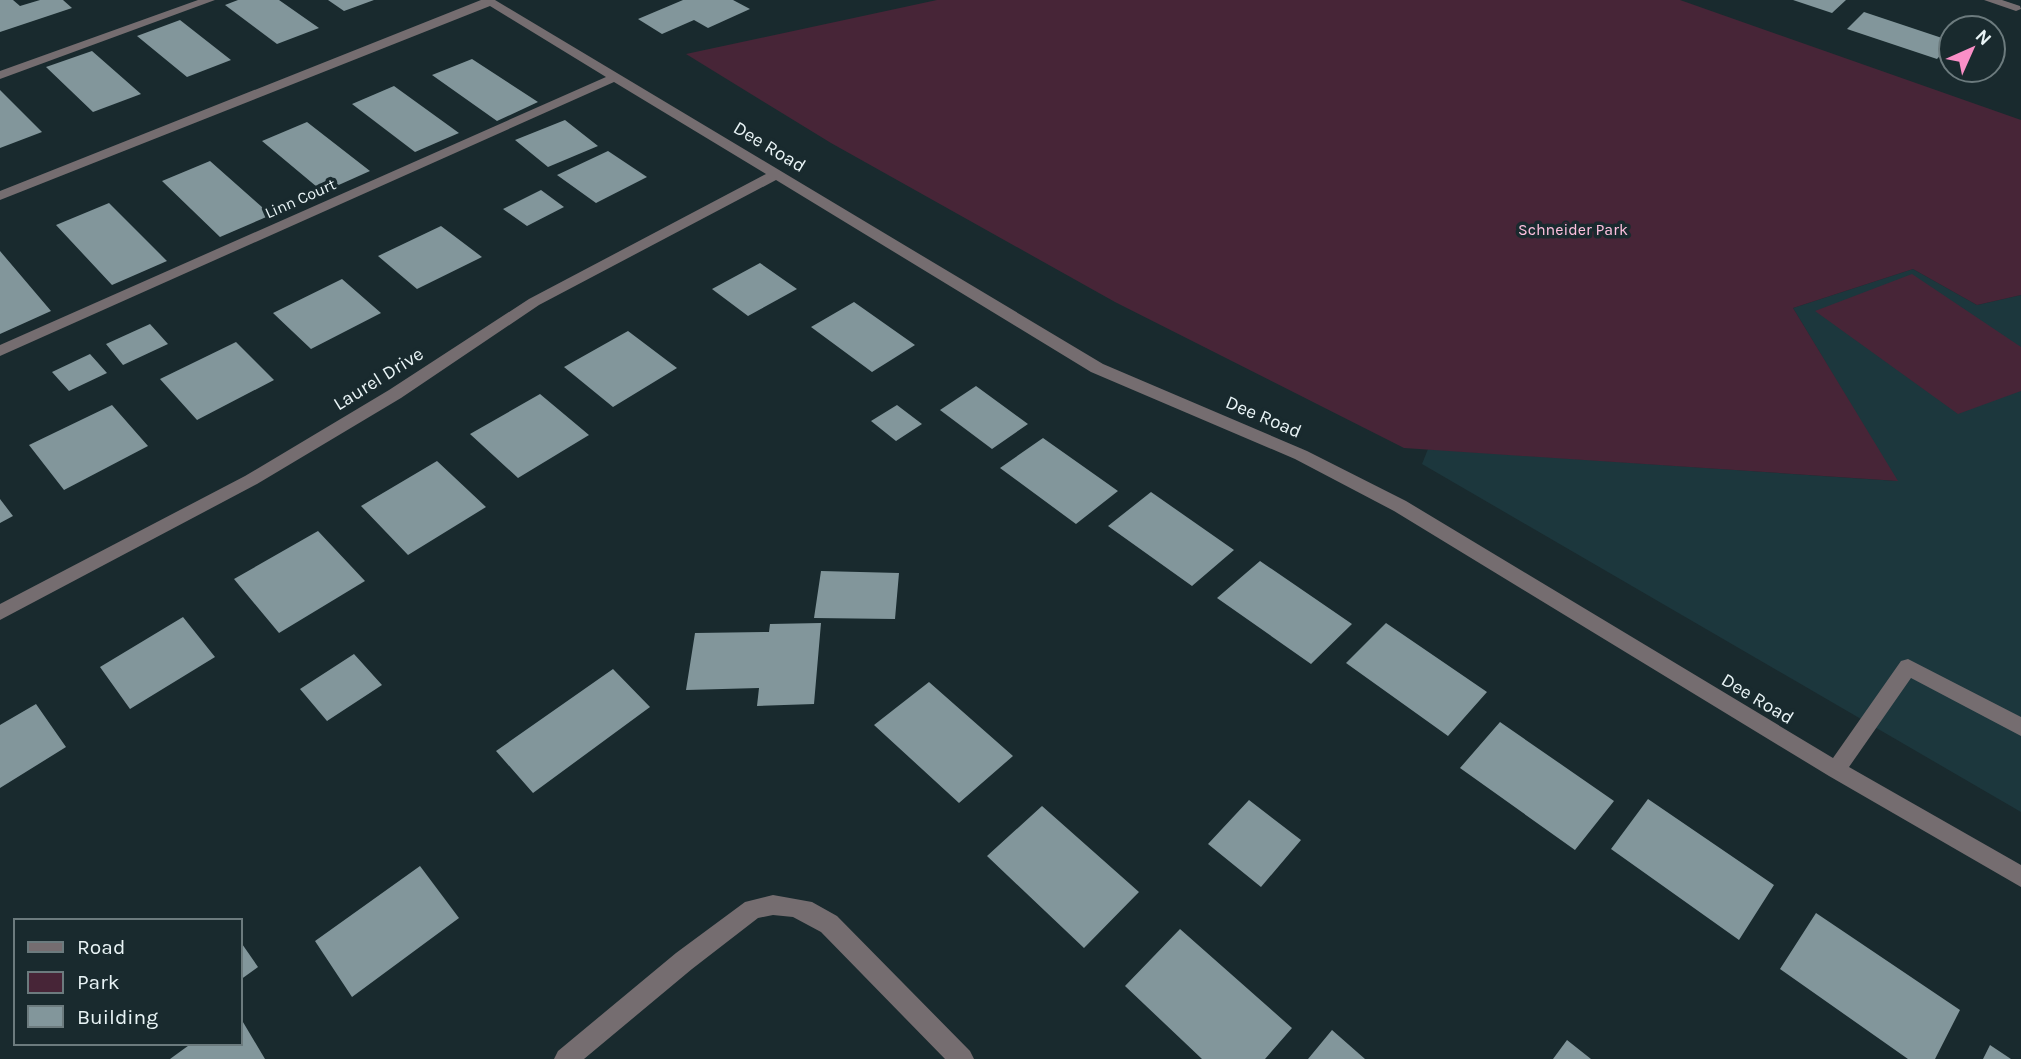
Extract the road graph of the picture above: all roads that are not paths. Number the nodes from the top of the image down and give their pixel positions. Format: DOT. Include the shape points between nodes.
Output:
graph roads {
  1 [pos="209,0"];
  2 [pos="1990,0"];
  3 [pos="489,1"];
  4 [pos="2016,8"];
  5 [pos="0,75"];
  6 [pos="615,77"];
  7 [pos="777,174"];
  8 [pos="0,196"];
  9 [pos="0,351"];
  10 [pos="0,613"];
  11 [pos="2021,727"];
  12 [pos="1836,770"];
  13 [pos="2021,877"];
  14 [pos="566,1059"];
  15 [pos="961,1059"];
  1 -- 5 [label="street"];
  2 -- 4 [label="street"];
  3 -- 6 [label="street, Dee Road"];
  3 -- 8 [label="street"];
  6 -- 7 [label="street, Dee Road"];
  6 -- 9 [label="street, Linn Court"];
  7 -- 10 [label="street, Laurel Drive" via="534,302 395,394 251,480"];
  7 -- 12 [label="street, Dee Road" via="1097,368 1301,455 1400,506"];
  11 -- 12 [label="street" via="1908,667"];
  12 -- 13 [label="street, Dee Road"];
  14 -- 15 [label="street" via="753,909 774,905 812,913 830,924"];
}
